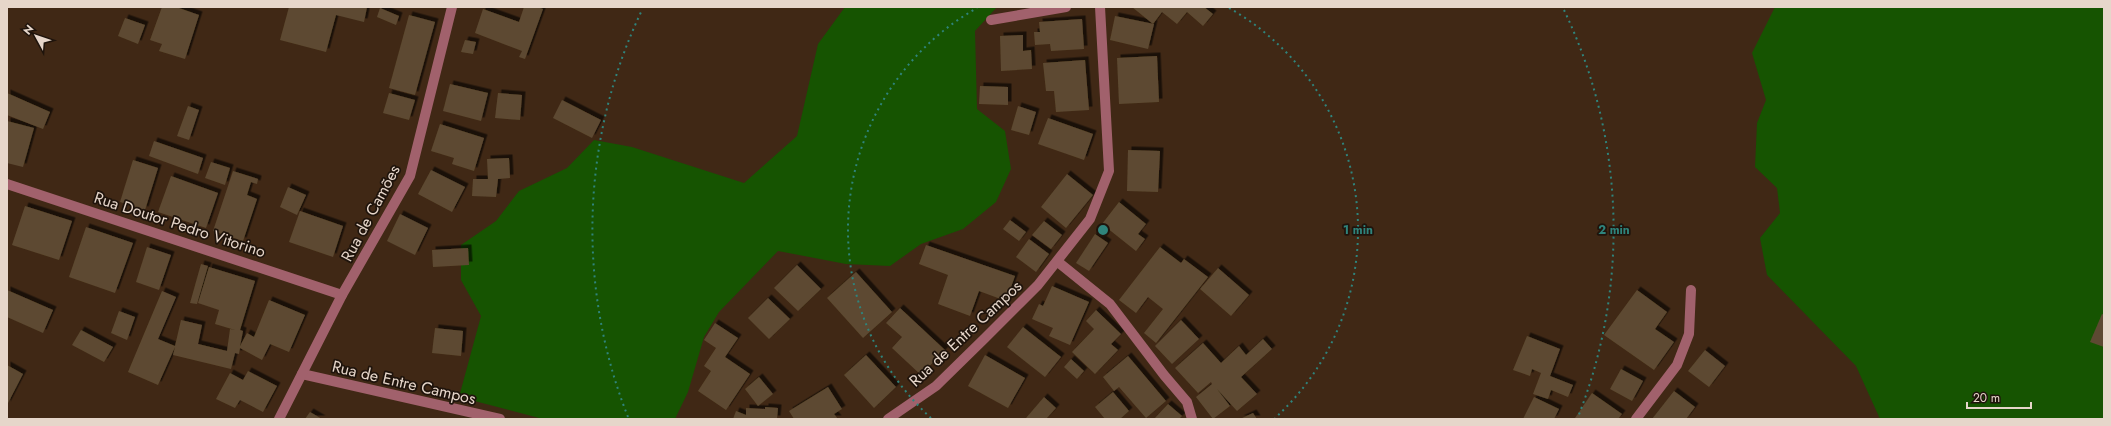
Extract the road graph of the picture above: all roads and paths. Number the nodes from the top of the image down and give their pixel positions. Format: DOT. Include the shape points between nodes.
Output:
graph roads {
  1 [pos="452,7"];
  2 [pos="1066,7"];
  3 [pos="1100,7"];
  4 [pos="991,20"];
  5 [pos="7,184"];
  6 [pos="1058,262"];
  7 [pos="1691,290"];
  8 [pos="342,295"];
  9 [pos="302,374"];
  10 [pos="279,419"];
  11 [pos="500,419"];
  12 [pos="888,419"];
  13 [pos="1192,419"];
  14 [pos="1636,419"];
  1 -- 8 [label="street, Rua de Camões" via="410,176"];
  2 -- 4 [label="street"];
  3 -- 6 [label="street, Rua de Entre Campos" via="1109,171 1090,219"];
  5 -- 8 [label="street, Rua Doutor Pedro Vitorino"];
  6 -- 12 [label="street, Rua de Entre Campos" via="936,386"];
  6 -- 13 [label="street" via="1110,304 1164,376 1187,402"];
  7 -- 14 [label="street" via="1689,334 1677,365"];
  8 -- 9 [label="street, Rua de Camões"];
  9 -- 10 [label="street, Rua de Camões"];
  9 -- 11 [label="street, Rua de Entre Campos"];
}
